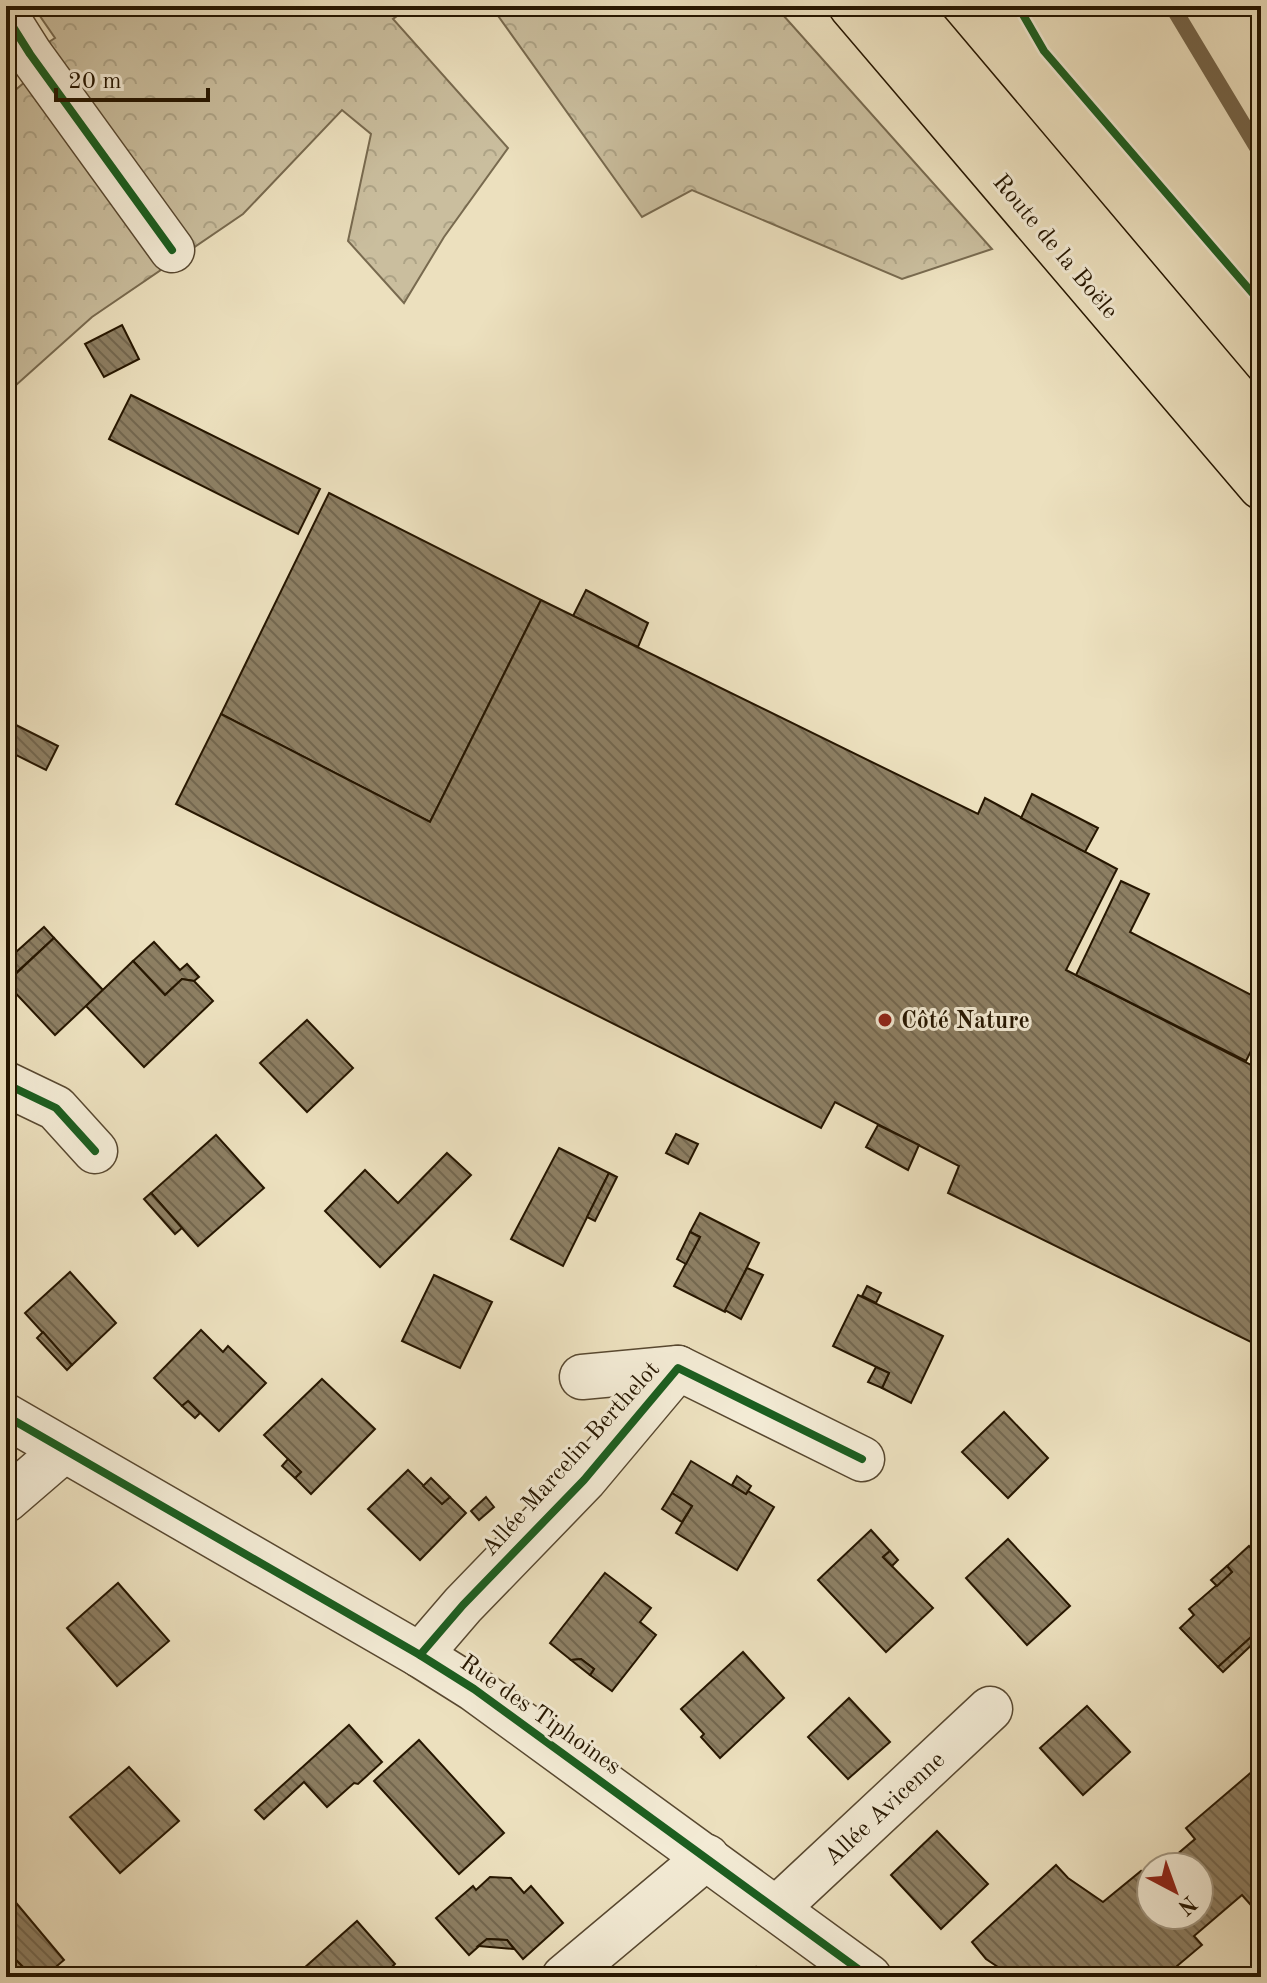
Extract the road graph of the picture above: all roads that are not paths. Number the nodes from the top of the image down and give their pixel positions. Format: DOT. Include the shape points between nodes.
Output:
graph roads {
  1 [pos="851,6"];
  2 [pos="906,6"];
  3 [pos="6,16"];
  4 [pos="172,250"];
  5 [pos="1261,426"];
  6 [pos="1261,487"];
  7 [pos="6,1084"];
  8 [pos="95,1151"];
  9 [pos="678,1368"];
  10 [pos="582,1377"];
  11 [pos="6,1416"];
  12 [pos="64,1450"];
  13 [pos="862,1459"];
  14 [pos="6,1500"];
  15 [pos="420,1655"];
  16 [pos="990,1709"];
  17 [pos="707,1857"];
  18 [pos="777,1908"];
  19 [pos="564,1977"];
  20 [pos="869,1977"];
  1 -- 6 [label="main road, Route de la Boële"];
  2 -- 5 [label="main road, Route de la Boële"];
  3 -- 4 [label="street"];
  7 -- 8 [label="street" via="56,1108"];
  9 -- 10 [label="street, Allée Marcelin Berthelot"];
  9 -- 13 [label="street, Allée Marcelin Berthelot"];
  9 -- 15 [label="street, Allée Marcelin Berthelot" via="584,1480"];
  11 -- 12 [label="street, Rue des Tiphoines"];
  12 -- 14 [label="street"];
  12 -- 15 [label="street, Rue des Tiphoines"];
  15 -- 17 [label="street, Rue des Tiphoines"];
  16 -- 18 [label="street, Allée Avicenne"];
  17 -- 18 [label="street, Rue des Tiphoines"];
  17 -- 19 [label="street"];
  18 -- 20 [label="street, Rue des Tiphoines"];
}
